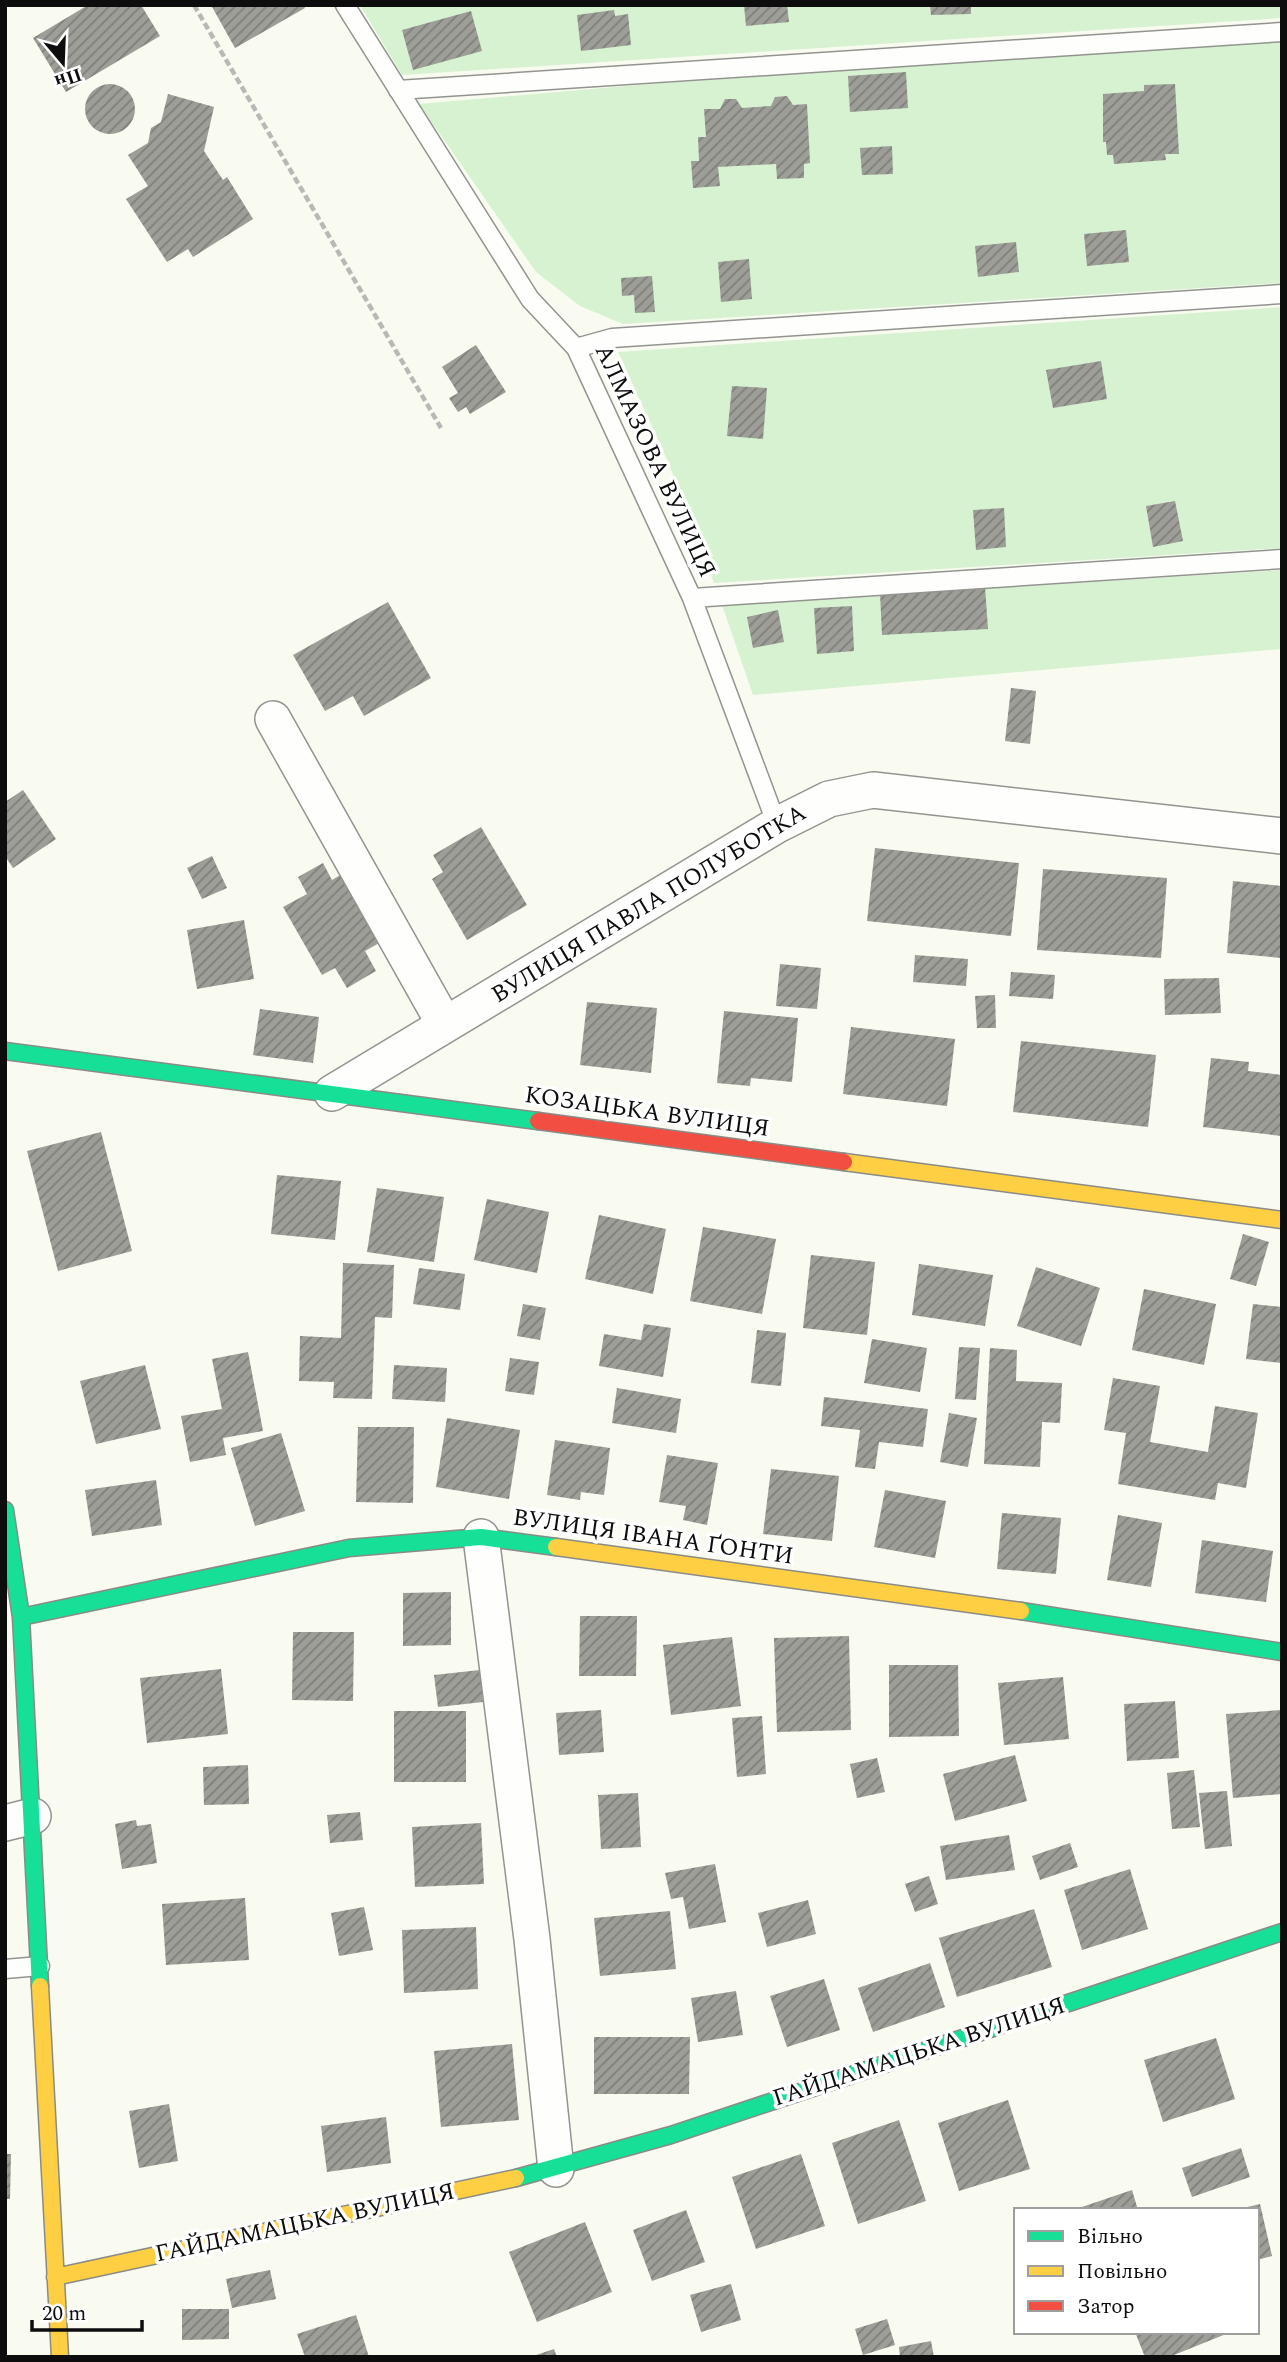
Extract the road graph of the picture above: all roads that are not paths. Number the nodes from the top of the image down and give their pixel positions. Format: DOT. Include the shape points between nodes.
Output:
graph roads {
  1 [pos="345,5"];
  2 [pos="1282,32"];
  3 [pos="398,90"];
  4 [pos="1282,295"];
  5 [pos="576,348"];
  6 [pos="1282,559"];
  7 [pos="692,598"];
  8 [pos="273,719"];
  9 [pos="777,825"];
  10 [pos="1282,836"];
  11 [pos="445,1025"];
  12 [pos="5,1051"];
  13 [pos="332,1093"];
  14 [pos="1282,1220"];
  15 [pos="5,1510"];
  16 [pos="481,1536"];
  17 [pos="21,1617"];
  18 [pos="1282,1651"];
  19 [pos="19,1819"];
  20 [pos="1282,1932"];
  21 [pos="40,1966"];
  22 [pos="5,1969"];
  23 [pos="556,2169"];
  24 [pos="55,2277"];
  25 [pos="60,2357"];
  1 -- 3 [label="lane, АЛМАЗОВА ВУЛИЦЯ"];
  2 -- 3 [label="lane"];
  3 -- 5 [label="lane, АЛМАЗОВА ВУЛИЦЯ" via="530,299"];
  4 -- 5 [label="lane" via="612,338"];
  5 -- 7 [label="lane, АЛМАЗОВА ВУЛИЦЯ"];
  6 -- 7 [label="lane"];
  7 -- 9 [label="lane, АЛМАЗОВА ВУЛИЦЯ"];
  8 -- 11 [label="street"];
  9 -- 10 [label="street, ВУЛИЦЯ ПАВЛА ПОЛУБОТКА" via="829,799 873,790"];
  9 -- 11 [label="street, ВУЛИЦЯ ПАВЛА ПОЛУБОТКА"];
  11 -- 13 [label="street, ВУЛИЦЯ ПАВЛА ПОЛУБОТКА"];
  12 -- 13 [label="street, КОЗАЦЬКА ВУЛИЦЯ"];
  13 -- 14 [label="street, КОЗАЦЬКА ВУЛИЦЯ"];
  15 -- 17 [label="street"];
  16 -- 17 [label="street, ВУЛИЦЯ ІВАНА ҐОНТИ" via="349,1548"];
  16 -- 18 [label="street, ВУЛИЦЯ ІВАНА ҐОНТИ"];
  16 -- 23 [label="street"];
  17 -- 19 [label="street"];
  19 -- 21 [label="street"];
  20 -- 23 [label="street, ГАЙДАМАЦЬКА ВУЛИЦЯ"];
  21 -- 22 [label="lane"];
  21 -- 24 [label="street"];
  23 -- 24 [label="street, ГАЙДАМАЦЬКА ВУЛИЦЯ"];
  24 -- 25 [label="street"];
}
